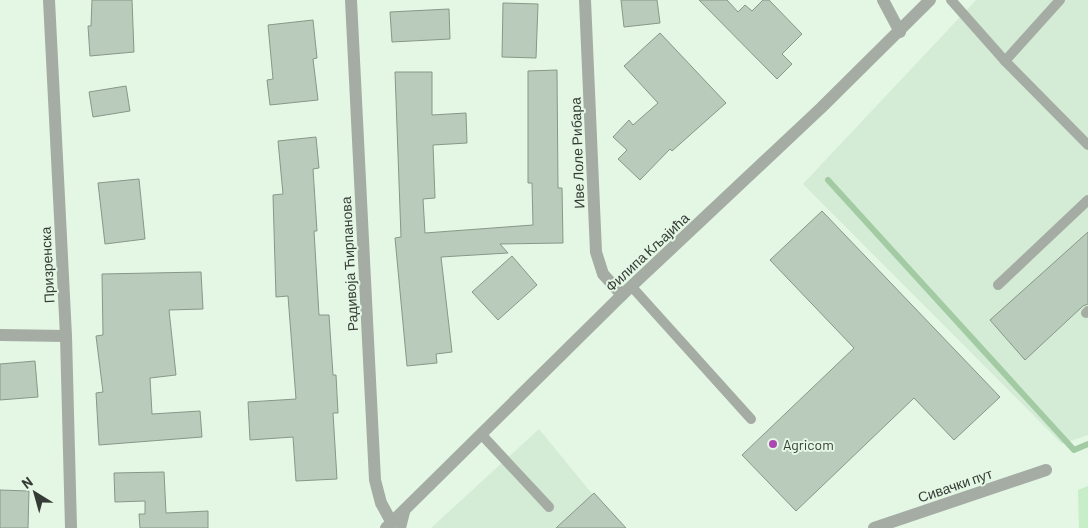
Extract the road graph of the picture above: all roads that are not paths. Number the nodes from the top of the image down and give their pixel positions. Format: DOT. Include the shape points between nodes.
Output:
graph roads {
  1 [pos="49,0"];
  2 [pos="351,0"];
  3 [pos="585,0"];
  4 [pos="883,0"];
  5 [pos="930,0"];
  6 [pos="951,0"];
  7 [pos="1060,0"];
  8 [pos="900,32"];
  9 [pos="1005,61"];
  10 [pos="1088,145"];
  11 [pos="1088,200"];
  12 [pos="998,285"];
  13 [pos="627,291"];
  14 [pos="0,334"];
  15 [pos="66,336"];
  16 [pos="751,419"];
  17 [pos="481,434"];
  18 [pos="1046,470"];
  19 [pos="549,507"];
  20 [pos="393,526"];
  21 [pos="71,528"];
  22 [pos="874,528"];
  1 -- 15 [label="street, Призренска"];
  2 -- 20 [label="street, Радивоја Ћирпанова" via="375,480 381,503"];
  3 -- 13 [label="street, Иве Лоле Рибара" via="596,252 603,274"];
  4 -- 8 [label="street"];
  5 -- 8 [label="street, Филипа Кљајића"];
  6 -- 9 [label="lane"];
  7 -- 9 [label="lane"];
  8 -- 13 [label="street, Филипа Кљајића"];
  9 -- 10 [label="lane"];
  11 -- 12 [label="lane"];
  13 -- 16 [label="lane"];
  13 -- 17 [label="street, Филипа Кљајића"];
  14 -- 15 [label="street"];
  15 -- 21 [label="street, Призренска"];
  17 -- 19 [label="lane"];
  17 -- 20 [label="street, Филипа Кљајића" via="406,508"];
  18 -- 22 [label="street, Сивачки пут"];
}
